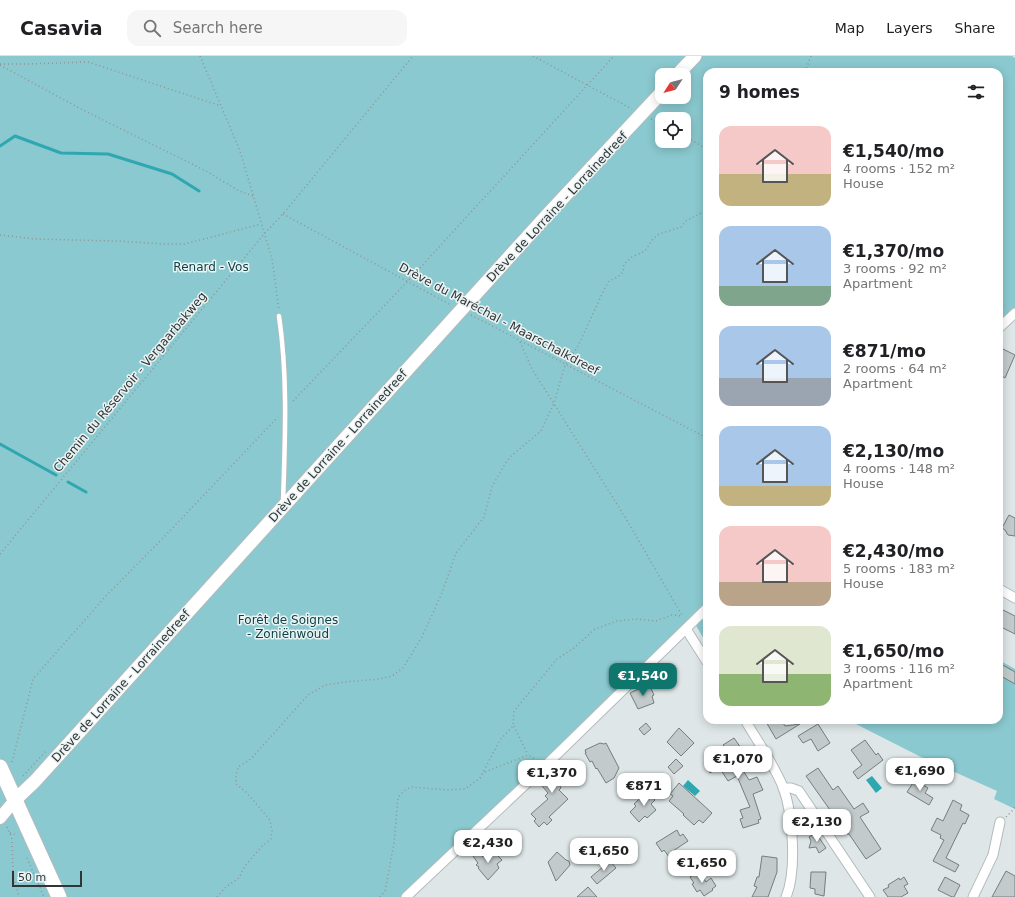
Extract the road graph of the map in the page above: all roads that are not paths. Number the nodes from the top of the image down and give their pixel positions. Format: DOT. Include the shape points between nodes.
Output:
graph roads {
  1 [pos="695,56"];
  2 [pos="684,68"];
  3 [pos="655,100"];
  4 [pos="1015,313"];
  5 [pos="279,316"];
  6 [pos="1003,324"];
  7 [pos="283,506"];
  8 [pos="1003,591"];
  9 [pos="1015,598"];
  10 [pos="703,612"];
  11 [pos="687,627"];
  12 [pos="703,655"];
  13 [pos="747,724"];
  14 [pos="0,767"];
  15 [pos="783,788"];
  16 [pos="15,800"];
  17 [pos="0,818"];
  18 [pos="1000,822"];
  19 [pos="59,897"];
  20 [pos="406,897"];
  21 [pos="786,897"];
  22 [pos="870,897"];
  23 [pos="973,897"];
  1 -- 2 [label="main road"];
  3 -- 7 [label="main road, Drève de Lorraine - Lorrainedreef"];
  4 -- 6 [label="street"];
  5 -- 7 [label="lane" via="283,339 285,409"];
  7 -- 16 [label="main road, Drève de Lorraine - Lorrainedreef"];
  8 -- 9 [label="street"];
  10 -- 11 [label="street"];
  11 -- 12 [label="street"];
  11 -- 20 [label="street"];
  13 -- 15 [label="street"];
  14 -- 16 [label="main road"];
  15 -- 21 [label="street" via="792,849 792,872"];
  15 -- 22 [label="street" via="799,791"];
  16 -- 17 [label="street"];
  16 -- 19 [label="main road"];
  18 -- 23 [label="street" via="993,855"];
}
